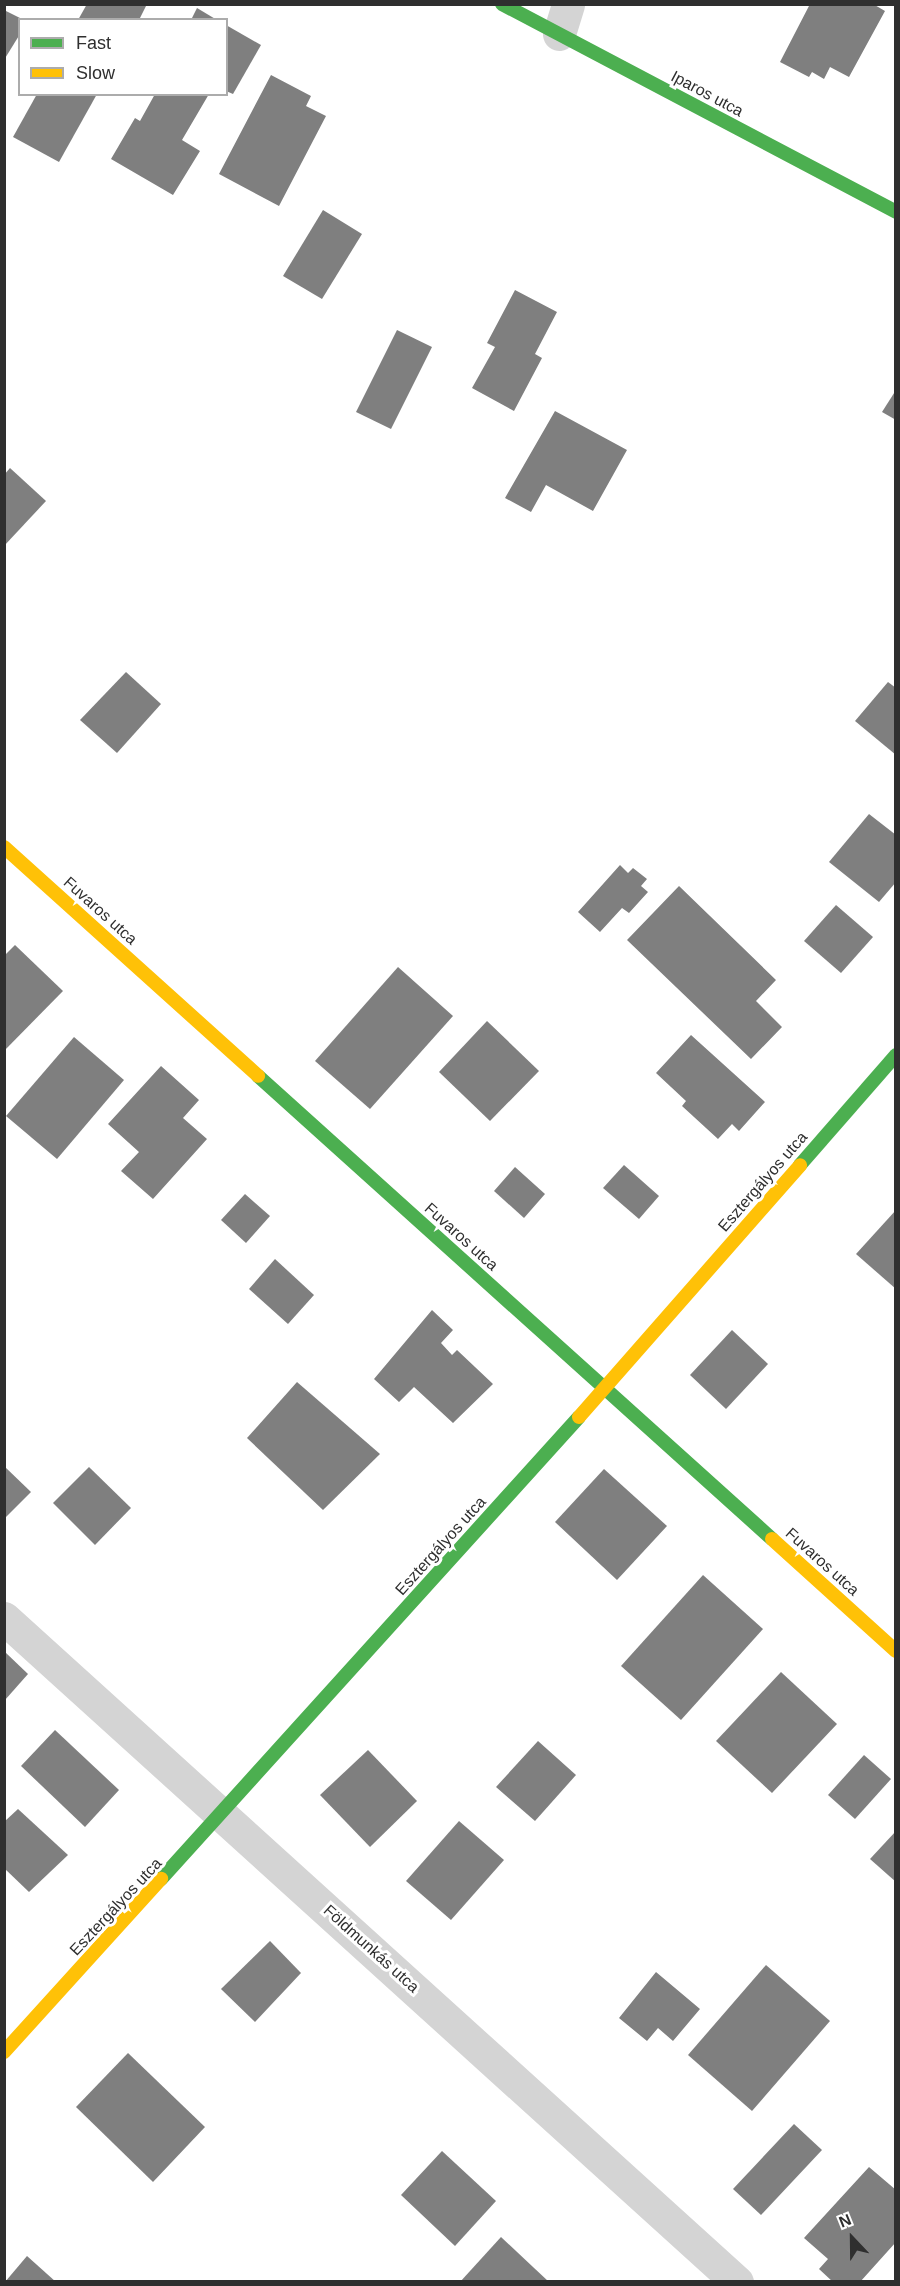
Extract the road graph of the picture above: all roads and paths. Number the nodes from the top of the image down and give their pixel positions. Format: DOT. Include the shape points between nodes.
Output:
graph roads {
  1 [pos="502,4"];
  2 [pos="564,19"];
  3 [pos="896,212"];
  4 [pos="4,847"];
  5 [pos="896,1055"];
  6 [pos="605,1388"];
  7 [pos="4,1618"];
  8 [pos="896,1651"];
  9 [pos="223,1814"];
  10 [pos="4,2052"];
  11 [pos="737,2282"];
  1 -- 2 [label="street, Iparos utca"];
  2 -- 3 [label="street, Iparos utca"];
  4 -- 6 [label="street, Fuvaros utca"];
  5 -- 6 [label="street, Esztergályos utca"];
  6 -- 8 [label="street, Fuvaros utca"];
  6 -- 9 [label="street, Esztergályos utca"];
  7 -- 9 [label="street, Földmunkás utca"];
  9 -- 10 [label="street, Esztergályos utca"];
  9 -- 11 [label="street, Földmunkás utca"];
}
